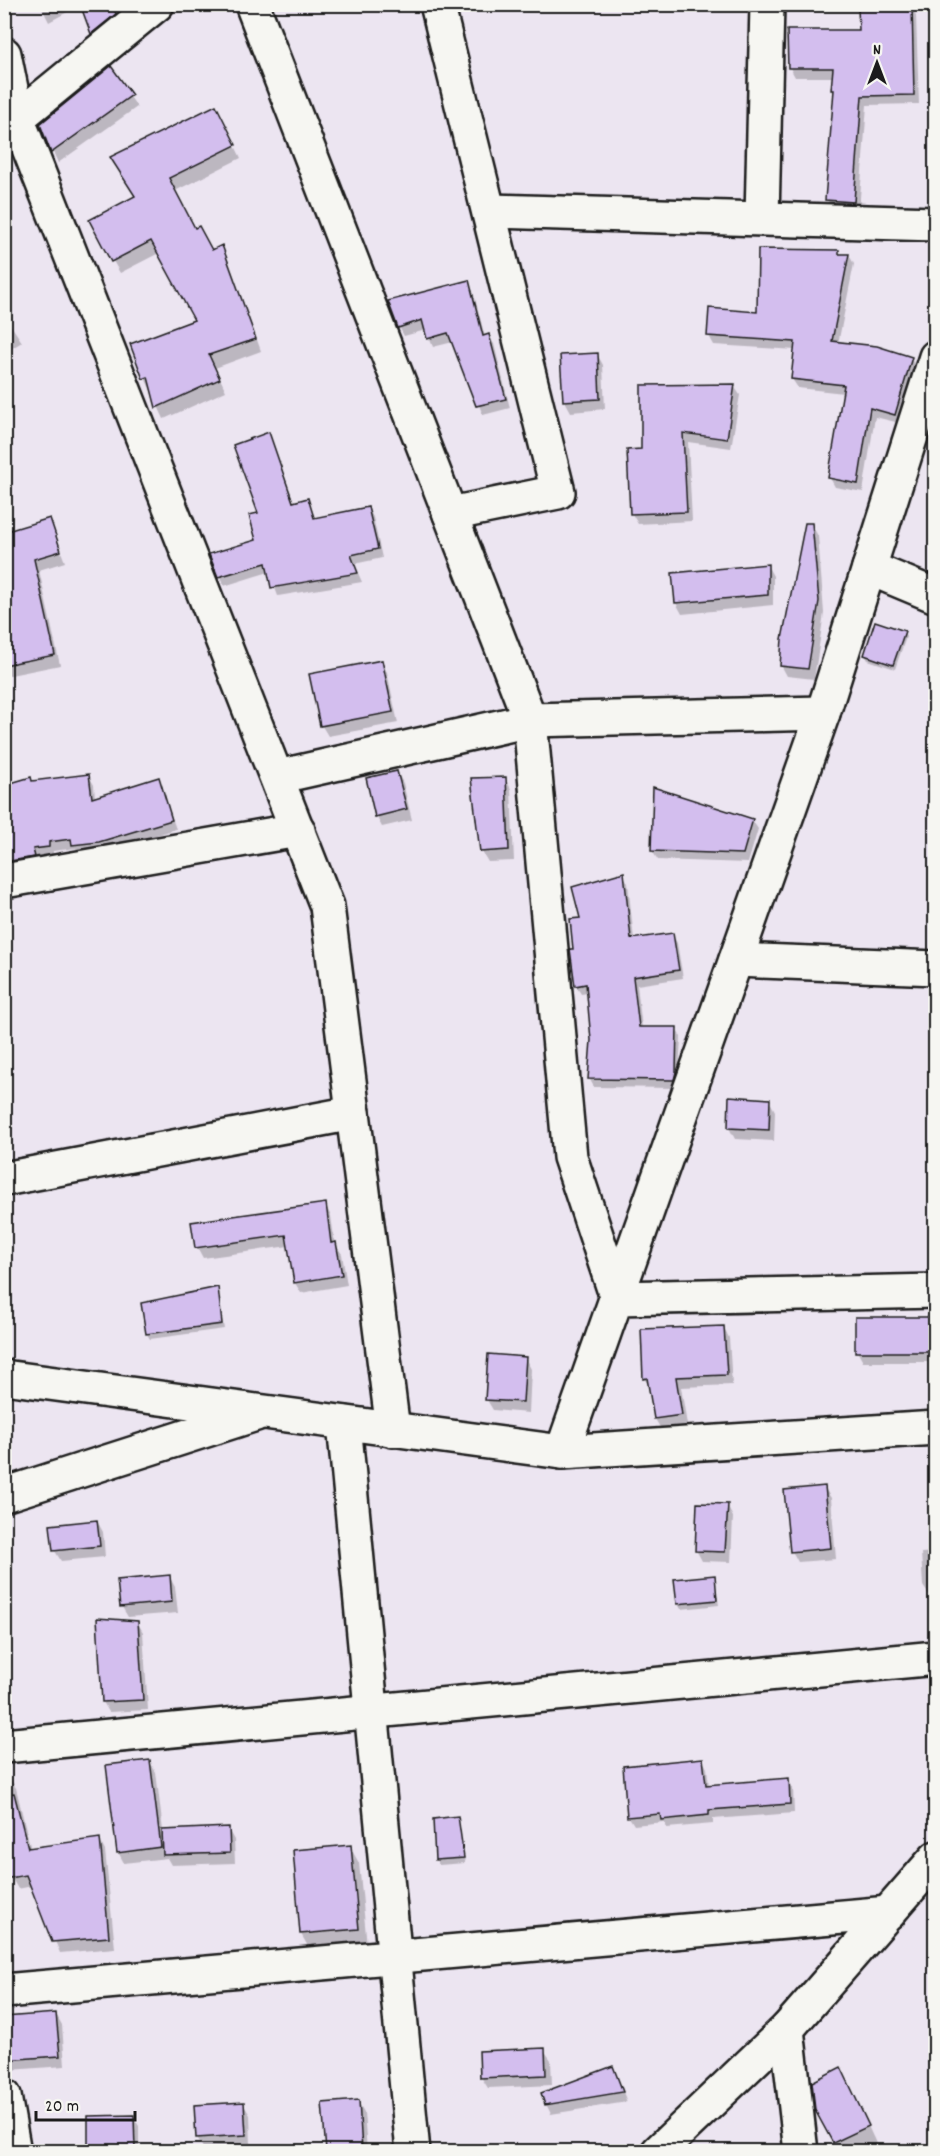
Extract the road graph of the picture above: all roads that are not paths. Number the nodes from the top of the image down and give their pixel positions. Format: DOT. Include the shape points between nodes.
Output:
graph roads {
  1 [pos="157,4"];
  2 [pos="252,4"];
  3 [pos="437,4"];
  4 [pos="767,4"];
  5 [pos="4,54"];
  6 [pos="11,123"];
  7 [pos="489,211"];
  8 [pos="762,218"];
  9 [pos="936,224"];
  10 [pos="936,357"];
  11 [pos="925,425"];
  12 [pos="450,514"];
  13 [pos="869,568"];
  14 [pos="936,596"];
  15 [pos="823,713"];
  16 [pos="530,720"];
  17 [pos="277,777"];
  18 [pos="298,830"];
  19 [pos="4,881"];
  20 [pos="736,960"];
  21 [pos="936,968"];
  22 [pos="353,1113"];
  23 [pos="4,1179"];
  24 [pos="936,1291"];
  25 [pos="617,1298"];
  26 [pos="4,1377"];
  27 [pos="263,1412"];
  28 [pos="344,1423"];
  29 [pos="936,1428"];
  30 [pos="393,1430"];
  31 [pos="562,1452"];
  32 [pos="4,1495"];
  33 [pos="936,1658"];
  34 [pos="372,1711"];
  35 [pos="4,1746"];
  36 [pos="936,1858"];
  37 [pos="890,1913"];
  38 [pos="395,1957"];
  39 [pos="4,1992"];
  40 [pos="788,2029"];
  41 [pos="4,2096"];
  42 [pos="14,2151"];
  43 [pos="413,2151"];
  44 [pos="658,2151"];
  45 [pos="801,2151"];
  1 -- 6 [label="street"];
  2 -- 12 [label="street"];
  3 -- 7 [label="street"];
  4 -- 8 [label="street"];
  5 -- 6 [label="street"];
  6 -- 17 [label="street"];
  7 -- 8 [label="street"];
  7 -- 12 [label="street" via="558,492"];
  8 -- 9 [label="street"];
  10 -- 11 [label="street"];
  11 -- 13 [label="street"];
  12 -- 16 [label="street"];
  13 -- 14 [label="street"];
  13 -- 15 [label="street"];
  15 -- 16 [label="street"];
  15 -- 20 [label="street"];
  16 -- 17 [label="street"];
  16 -- 25 [label="street" via="570,1157"];
  17 -- 18 [label="street"];
  18 -- 19 [label="street"];
  18 -- 22 [label="street" via="327,906"];
  20 -- 21 [label="street"];
  20 -- 25 [label="street"];
  22 -- 23 [label="street"];
  22 -- 30 [label="street"];
  24 -- 25 [label="street"];
  25 -- 31 [label="street"];
  26 -- 27 [label="street"];
  27 -- 28 [label="street"];
  27 -- 32 [label="street"];
  28 -- 30 [label="street"];
  28 -- 34 [label="street"];
  29 -- 31 [label="street"];
  30 -- 31 [label="street"];
  33 -- 34 [label="street"];
  34 -- 35 [label="street"];
  34 -- 38 [label="street"];
  36 -- 37 [label="street"];
  37 -- 38 [label="street"];
  37 -- 40 [label="street"];
  38 -- 39 [label="street"];
  38 -- 43 [label="street"];
  40 -- 44 [label="street"];
  40 -- 45 [label="street"];
  41 -- 42 [label="street"];
}
